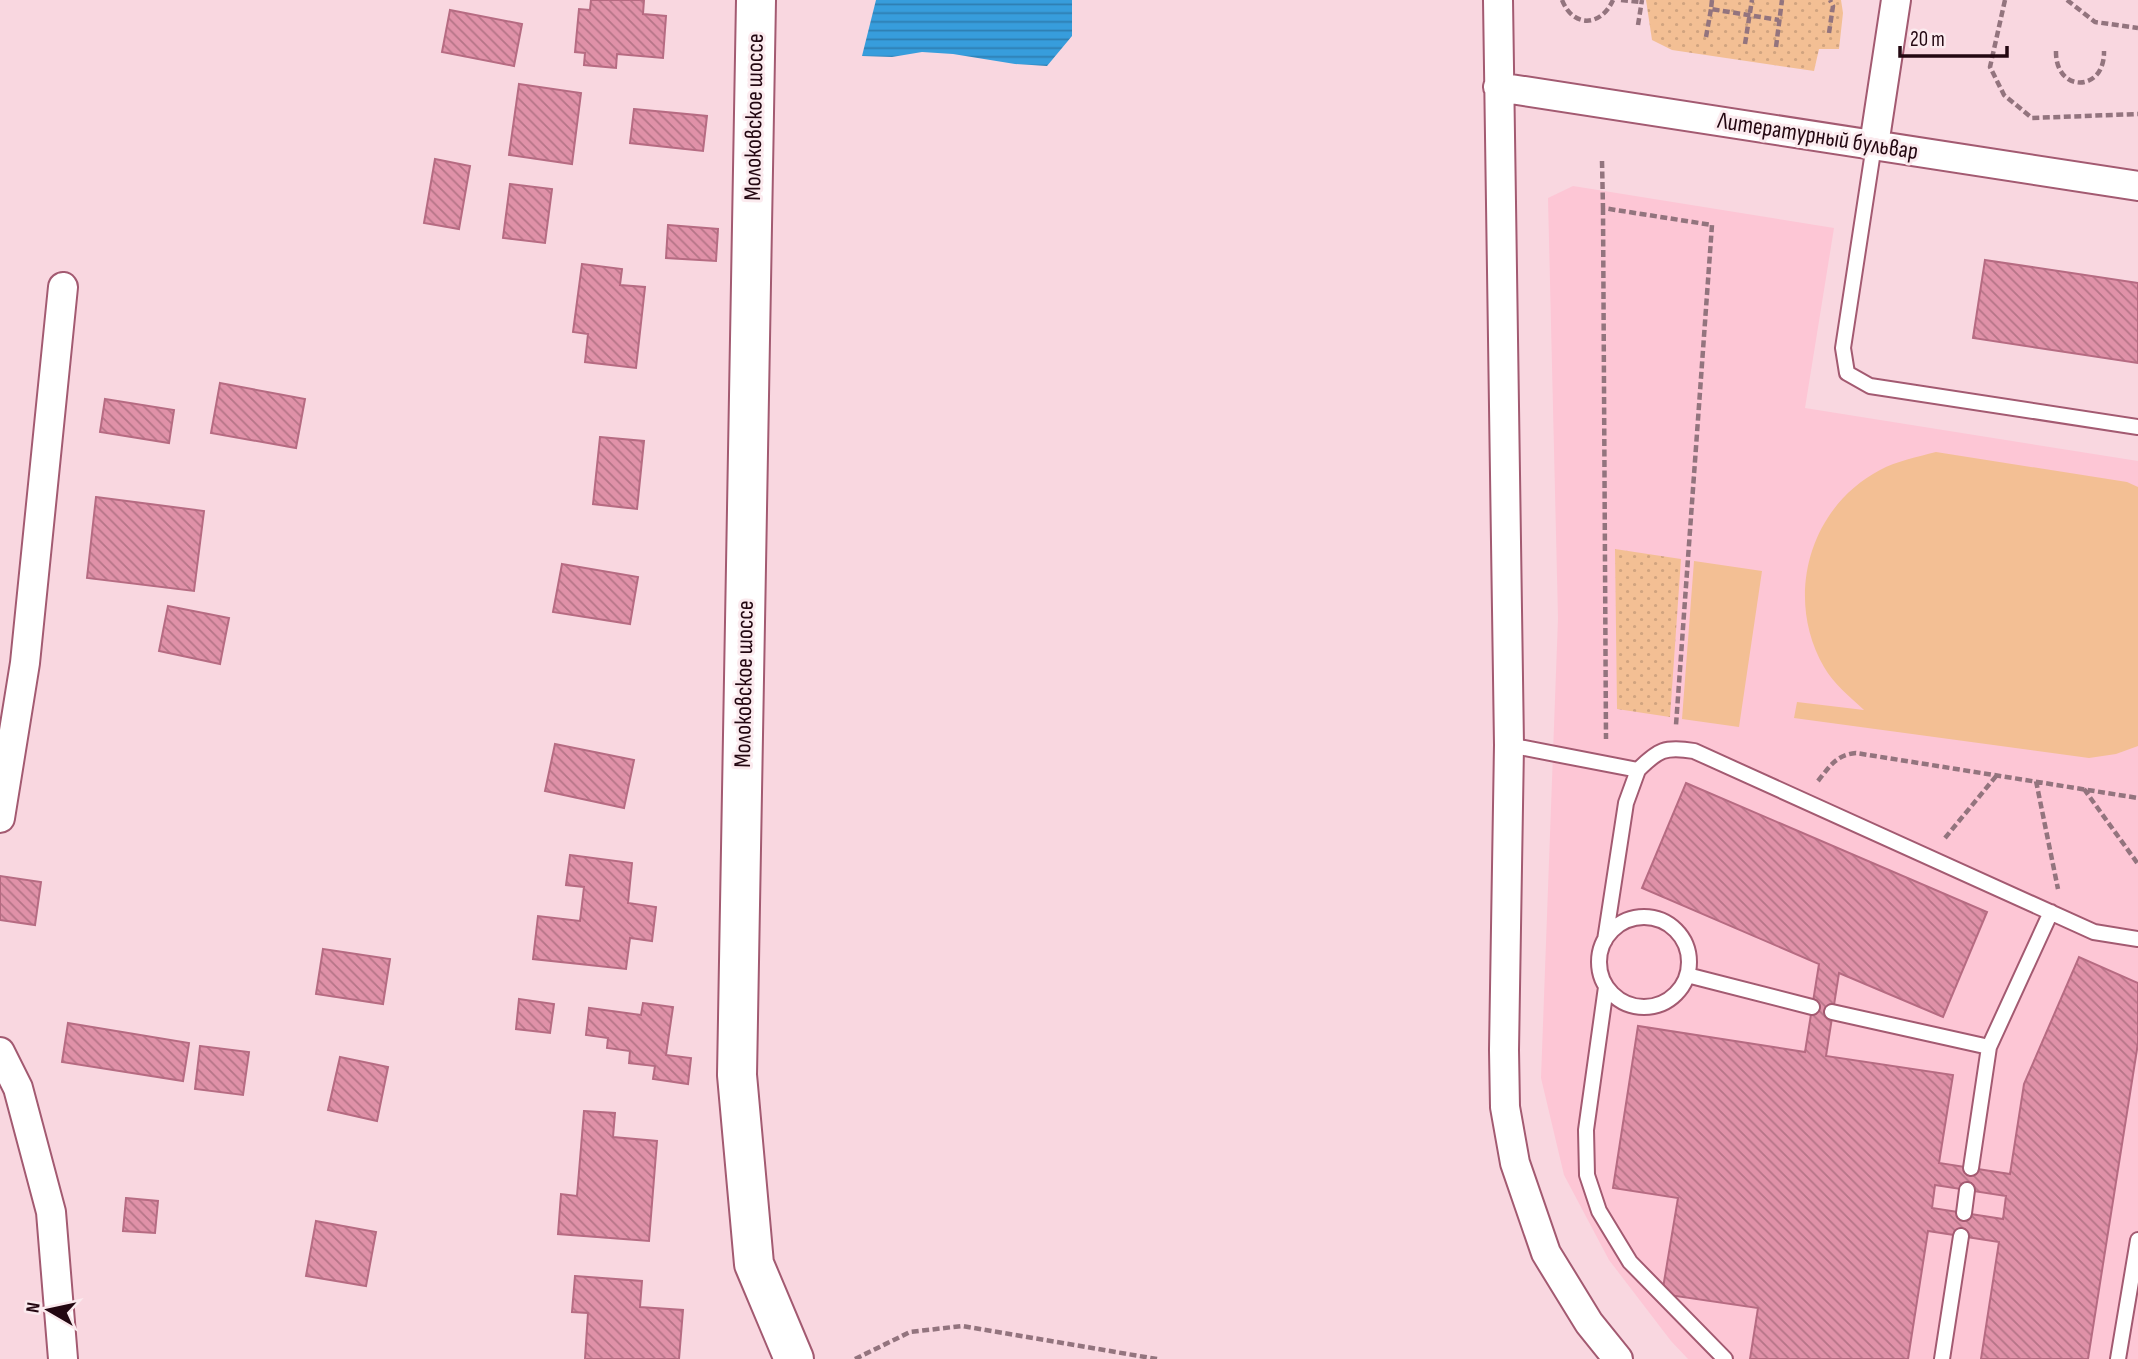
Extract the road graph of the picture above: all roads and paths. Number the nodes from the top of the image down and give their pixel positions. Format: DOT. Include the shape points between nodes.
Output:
graph roads {
  1 [pos="756,0"];
  2 [pos="1498,0"];
  3 [pos="1562,0"];
  4 [pos="1613,0"];
  5 [pos="1621,0"];
  6 [pos="1712,0"];
  7 [pos="1752,0"];
  8 [pos="1782,0"];
  9 [pos="1830,0"];
  10 [pos="1896,0"];
  11 [pos="2005,0"];
  12 [pos="2067,0"];
  13 [pos="1642,1"];
  14 [pos="1711,9"];
  15 [pos="1750,15"];
  16 [pos="1779,20"];
  17 [pos="1638,25"];
  18 [pos="2138,28"];
  19 [pos="1829,33"];
  20 [pos="1706,37"];
  21 [pos="1745,44"];
  22 [pos="1776,47"];
  23 [pos="2056,51"];
  24 [pos="2104,51"];
  25 [pos="1498,87"];
  26 [pos="2138,114"];
  27 [pos="1874,145"];
  28 [pos="1602,161"];
  29 [pos="2138,186"];
  30 [pos="1603,208"];
  31 [pos="63,287"];
  32 [pos="2138,427"];
  33 [pos="1509,745"];
  34 [pos="1674,747"];
  35 [pos="1606,763"];
  36 [pos="1638,770"];
  37 [pos="1997,775"];
  38 [pos="2036,782"];
  39 [pos="2084,789"];
  40 [pos="2138,798"];
  41 [pos="1802,800"];
  42 [pos="0,818"];
  43 [pos="1929,857"];
  44 [pos="2138,864"];
  45 [pos="2051,912"];
  46 [pos="2138,939"];
  47 [pos="1604,942"];
  48 [pos="1687,975"];
  49 [pos="1606,987"];
  50 [pos="1812,1007"];
  51 [pos="1832,1012"];
  52 [pos="1989,1046"];
  53 [pos="0,1052"];
  54 [pos="9,1089"];
  55 [pos="1971,1168"];
  56 [pos="1967,1190"];
  57 [pos="1964,1213"];
  58 [pos="1961,1236"];
  59 [pos="2138,1240"];
  60 [pos="63,1359"];
  61 [pos="794,1359"];
  62 [pos="855,1359"];
  63 [pos="1157,1359"];
  64 [pos="1618,1359"];
  65 [pos="1725,1359"];
  66 [pos="1942,1359"];
  67 [pos="2118,1359"];
  1 -- 61 [label="main road, Молоковское шоссе" via="737,1075 754,1264"];
  2 -- 25 [label="street"];
  3 -- 4 [label="path" via="1568,12 1589,21 1600,18"];
  5 -- 13 [label="path"];
  6 -- 14 [label="path"];
  7 -- 15 [label="path"];
  8 -- 16 [label="path"];
  9 -- 19 [label="path"];
  10 -- 27 [label="street"];
  11 -- 26 [label="path" via="1990,67 2004,95 2032,118"];
  12 -- 18 [label="path" via="2095,22"];
  13 -- 17 [label="path"];
  14 -- 15 [label="path"];
  14 -- 20 [label="path"];
  15 -- 16 [label="path"];
  15 -- 21 [label="path"];
  16 -- 22 [label="path"];
  23 -- 24 [label="path" via="2056,64 2063,76 2074,82 2098,76"];
  25 -- 27 [label="street, Литературный бульвар"];
  25 -- 33 [label="street"];
  27 -- 29 [label="street, Литературный бульвар"];
  27 -- 32 [label="lane" via="1843,348 1847,373 1870,386"];
  28 -- 30 [label="path"];
  30 -- 34 [label="path" via="1712,225"];
  30 -- 35 [label="path"];
  31 -- 42 [label="street" via="24,663"];
  33 -- 35 [label="lane"];
  33 -- 64 [label="street" via="1505,1107 1515,1163 1546,1253 1589,1323"];
  34 -- 36 [label="lane" via="1655,752"];
  34 -- 41 [label="lane" via="1694,751"];
  35 -- 36 [label="lane"];
  36 -- 47 [label="lane" via="1626,803"];
  37 -- 38 [label="path"];
  37 -- 41 [label="path" via="1844,754"];
  37 -- 43 [label="path"];
  38 -- 39 [label="path"];
  38 -- 45 [label="path" via="2059,894"];
  39 -- 40 [label="path"];
  39 -- 44 [label="path"];
  41 -- 43 [label="lane"];
  43 -- 45 [label="lane"];
  45 -- 46 [label="lane" via="2094,932"];
  45 -- 52 [label="lane"];
  47 -- 48 [label="lane" via="1627,920 1658,919 1682,938 1689,953"];
  47 -- 49 [label="lane" via="1599,957"];
  48 -- 49 [label="lane" via="1675,996 1646,1008 1617,999"];
  48 -- 50 [label="lane"];
  49 -- 65 [label="lane" via="1586,1130 1587,1175 1599,1211 1630,1262"];
  51 -- 52 [label="lane"];
  52 -- 55 [label="lane"];
  53 -- 54 [label="street"];
  54 -- 60 [label="street" via="51,1212"];
  56 -- 57 [label="lane"];
  58 -- 66 [label="lane"];
  59 -- 67 [label="lane"];
  62 -- 63 [label="path" via="910,1332 961,1325"];
}
